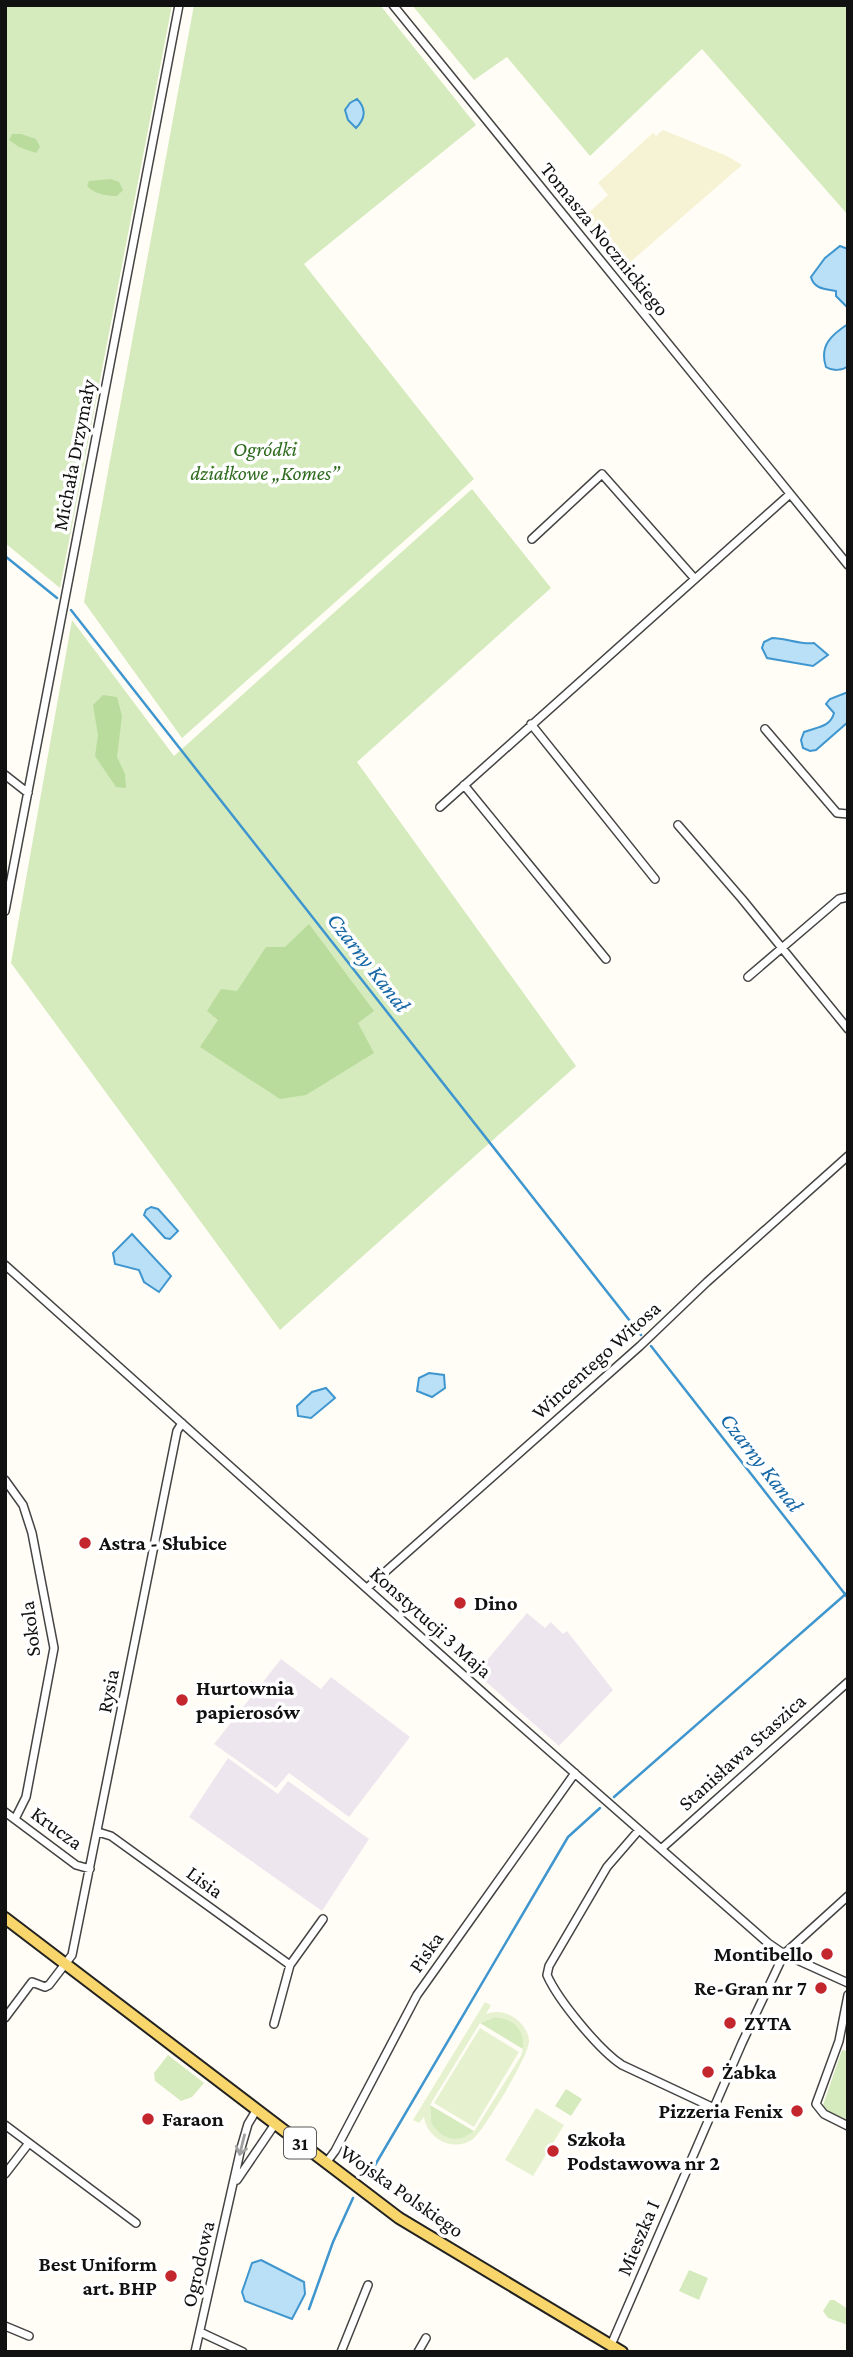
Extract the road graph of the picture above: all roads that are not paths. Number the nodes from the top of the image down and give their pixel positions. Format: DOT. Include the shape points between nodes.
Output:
graph roads {
  1 [pos="179,5"];
  2 [pos="393,5"];
  3 [pos="790,494"];
  4 [pos="532,539"];
  5 [pos="848,565"];
  6 [pos="695,579"];
  7 [pos="531,724"];
  8 [pos="765,729"];
  9 [pos="5,775"];
  10 [pos="464,785"];
  11 [pos="27,793"];
  12 [pos="440,807"];
  13 [pos="848,814"];
  14 [pos="678,825"];
  15 [pos="655,879"];
  16 [pos="848,897"];
  17 [pos="5,911"];
  18 [pos="782,947"];
  19 [pos="606,959"];
  20 [pos="748,977"];
  21 [pos="848,1029"];
  22 [pos="848,1156"];
  23 [pos="5,1265"];
  24 [pos="182,1423"];
  25 [pos="5,1480"];
  26 [pos="367,1588"];
  27 [pos="848,1682"];
  28 [pos="575,1773"];
  29 [pos="5,1812"];
  30 [pos="15,1819"];
  31 [pos="639,1830"];
  32 [pos="98,1832"];
  33 [pos="661,1849"];
  34 [pos="90,1869"];
  35 [pos="848,1896"];
  36 [pos="5,1918"];
  37 [pos="323,1919"];
  38 [pos="783,1954"];
  39 [pos="66,1964"];
  40 [pos="290,1965"];
  41 [pos="848,1983"];
  42 [pos="848,1995"];
  43 [pos="5,2018"];
  44 [pos="274,2024"];
  45 [pos="714,2108"];
  46 [pos="257,2109"];
  47 [pos="275,2123"];
  48 [pos="5,2125"];
  49 [pos="848,2126"];
  50 [pos="29,2143"];
  51 [pos="326,2163"];
  52 [pos="5,2174"];
  53 [pos="235,2183"];
  54 [pos="136,2223"];
  55 [pos="368,2285"];
  56 [pos="5,2326"];
  57 [pos="200,2332"];
  58 [pos="29,2336"];
  59 [pos="426,2339"];
  60 [pos="617,2349"];
  61 [pos="195,2352"];
  62 [pos="243,2352"];
  63 [pos="341,2352"];
  64 [pos="418,2352"];
  1 -- 11 [label="street, Michała Drzymały"];
  2 -- 3 [label="street, Tomasza Nocznickiego"];
  3 -- 5 [label="street, Tomasza Nocznickiego"];
  3 -- 6 [label="street"];
  4 -- 6 [label="street" via="602,474"];
  6 -- 7 [label="street"];
  7 -- 10 [label="street"];
  7 -- 15 [label="street"];
  8 -- 13 [label="street" via="837,813"];
  9 -- 11 [label="street"];
  10 -- 12 [label="street"];
  10 -- 19 [label="street"];
  11 -- 17 [label="street, Michała Drzymały"];
  14 -- 18 [label="street"];
  16 -- 18 [label="street" via="839,899"];
  18 -- 20 [label="street"];
  18 -- 21 [label="street"];
  22 -- 26 [label="street, Wincentego Witosa"];
  23 -- 24 [label="street, Konstytucji 3 Maja"];
  24 -- 26 [label="street, Konstytucji 3 Maja"];
  24 -- 32 [label="street, Rysia"];
  25 -- 30 [label="street, Sokola" via="23,1505 32,1533 54,1648 26,1797"];
  26 -- 28 [label="street, Konstytucji 3 Maja"];
  27 -- 33 [label="street, Stanisława Staszica"];
  28 -- 31 [label="street, Konstytucji 3 Maja"];
  28 -- 51 [label="street, Piska" via="417,1996"];
  29 -- 30 [label="street, Krucza"];
  30 -- 34 [label="street, Krucza" via="76,1865"];
  31 -- 33 [label="street, Konstytucji 3 Maja"];
  31 -- 45 [label="street" via="607,1867 547,1975 609,2057"];
  32 -- 34 [label="street, Rysia"];
  32 -- 40 [label="street, Lisia" via="111,1836"];
  33 -- 38 [label="street, Konstytucji 3 Maja"];
  34 -- 39 [label="street, Rysia" via="72,1955"];
  35 -- 38 [label="street"];
  36 -- 39 [label="main road, Wojska Polskiego / 31"];
  37 -- 40 [label="street"];
  38 -- 41 [label="street, Konstytucji 3 Maja"];
  38 -- 45 [label="street, Mieszka I"];
  39 -- 43 [label="street" via="49,1985 32,1982"];
  39 -- 46 [label="main road, Wojska Polskiego / 31"];
  40 -- 44 [label="street"];
  42 -- 49 [label="street" via="839,2041 816,2104 824,2114"];
  45 -- 60 [label="street, Mieszka I"];
  46 -- 47 [label="main road, Wojska Polskiego / 31"];
  46 -- 53 [label="street, Ogrodowa, one-way" via="248,2124"];
  47 -- 51 [label="main road, Wojska Polskiego / 31"];
  47 -- 53 [label="street, Ogrodowa"];
  48 -- 50 [label="street"];
  50 -- 52 [label="street"];
  50 -- 54 [label="street"];
  51 -- 60 [label="main road, Wojska Polskiego / 31" via="399,2218"];
  53 -- 57 [label="street, Ogrodowa"];
  55 -- 63 [label="street"];
  56 -- 58 [label="street"];
  57 -- 61 [label="street, Ogrodowa"];
  57 -- 62 [label="street"];
  59 -- 64 [label="street"];
}
